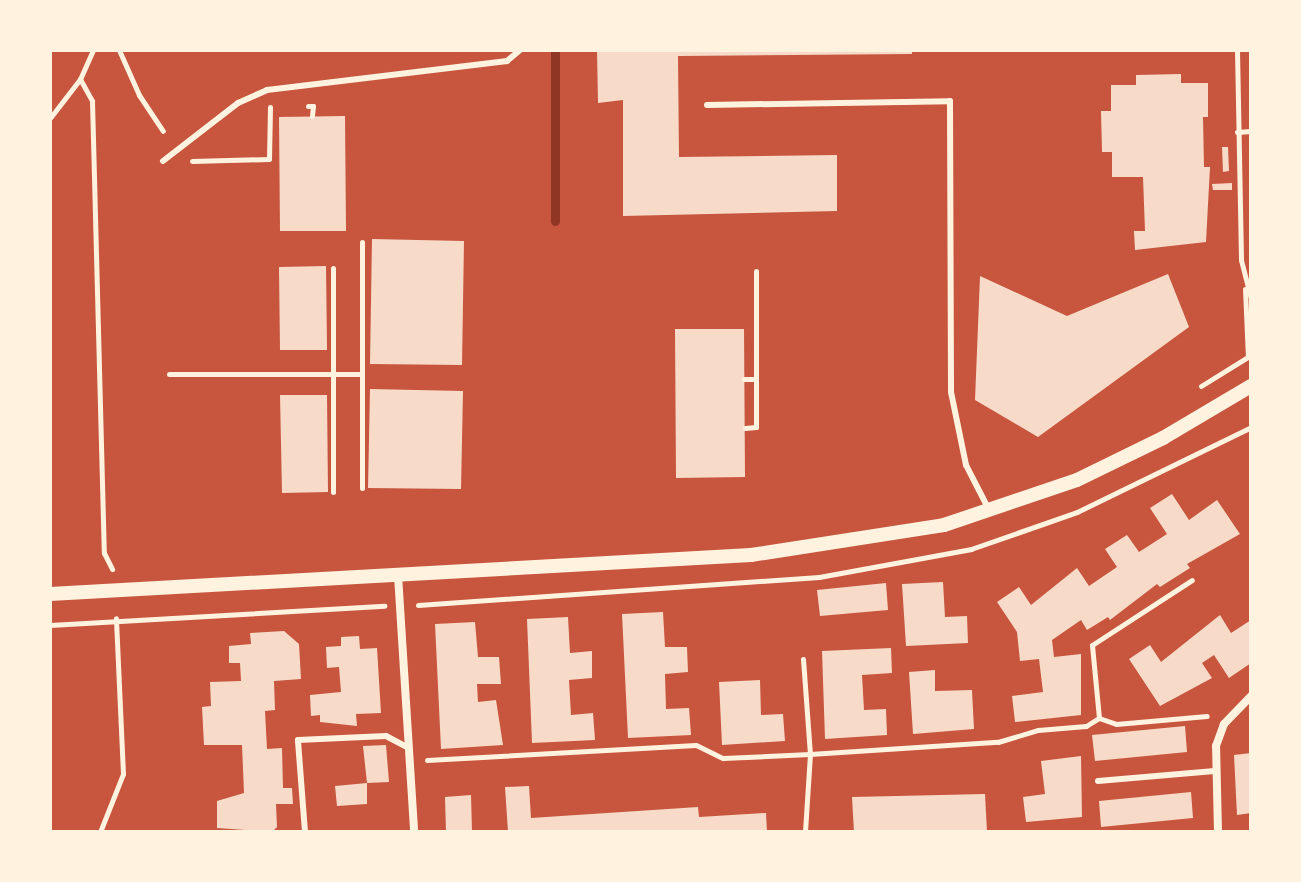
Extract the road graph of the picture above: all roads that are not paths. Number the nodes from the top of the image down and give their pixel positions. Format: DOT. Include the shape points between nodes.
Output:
graph roads {
  1 [pos="520,50"];
  2 [pos="707,105"];
  3 [pos="163,161"];
  4 [pos="1251,386"];
  5 [pos="990,511"];
  6 [pos="398,575"];
  7 [pos="50,594"];
  8 [pos="1251,696"];
  9 [pos="409,748"];
  10 [pos="1215,771"];
  11 [pos="1098,781"];
  12 [pos="305,832"];
  13 [pos="414,832"];
  14 [pos="1218,832"];
  1 -- 3 [label="lane" via="507,61 397,70 267,90 238,103"];
  2 -- 5 [label="lane" via="950,101 951,392 966,465"];
  4 -- 5 [label="street" via="1106,466"];
  5 -- 6 [label="street" via="944,525 779,553"];
  6 -- 7 [label="street"];
  6 -- 9 [label="street"];
  8 -- 10 [label="street" via="1224,724"];
  9 -- 12 [label="lane" via="386,736 298,740"];
  9 -- 13 [label="street"];
  10 -- 11 [label="lane"];
  10 -- 14 [label="street"];
}
